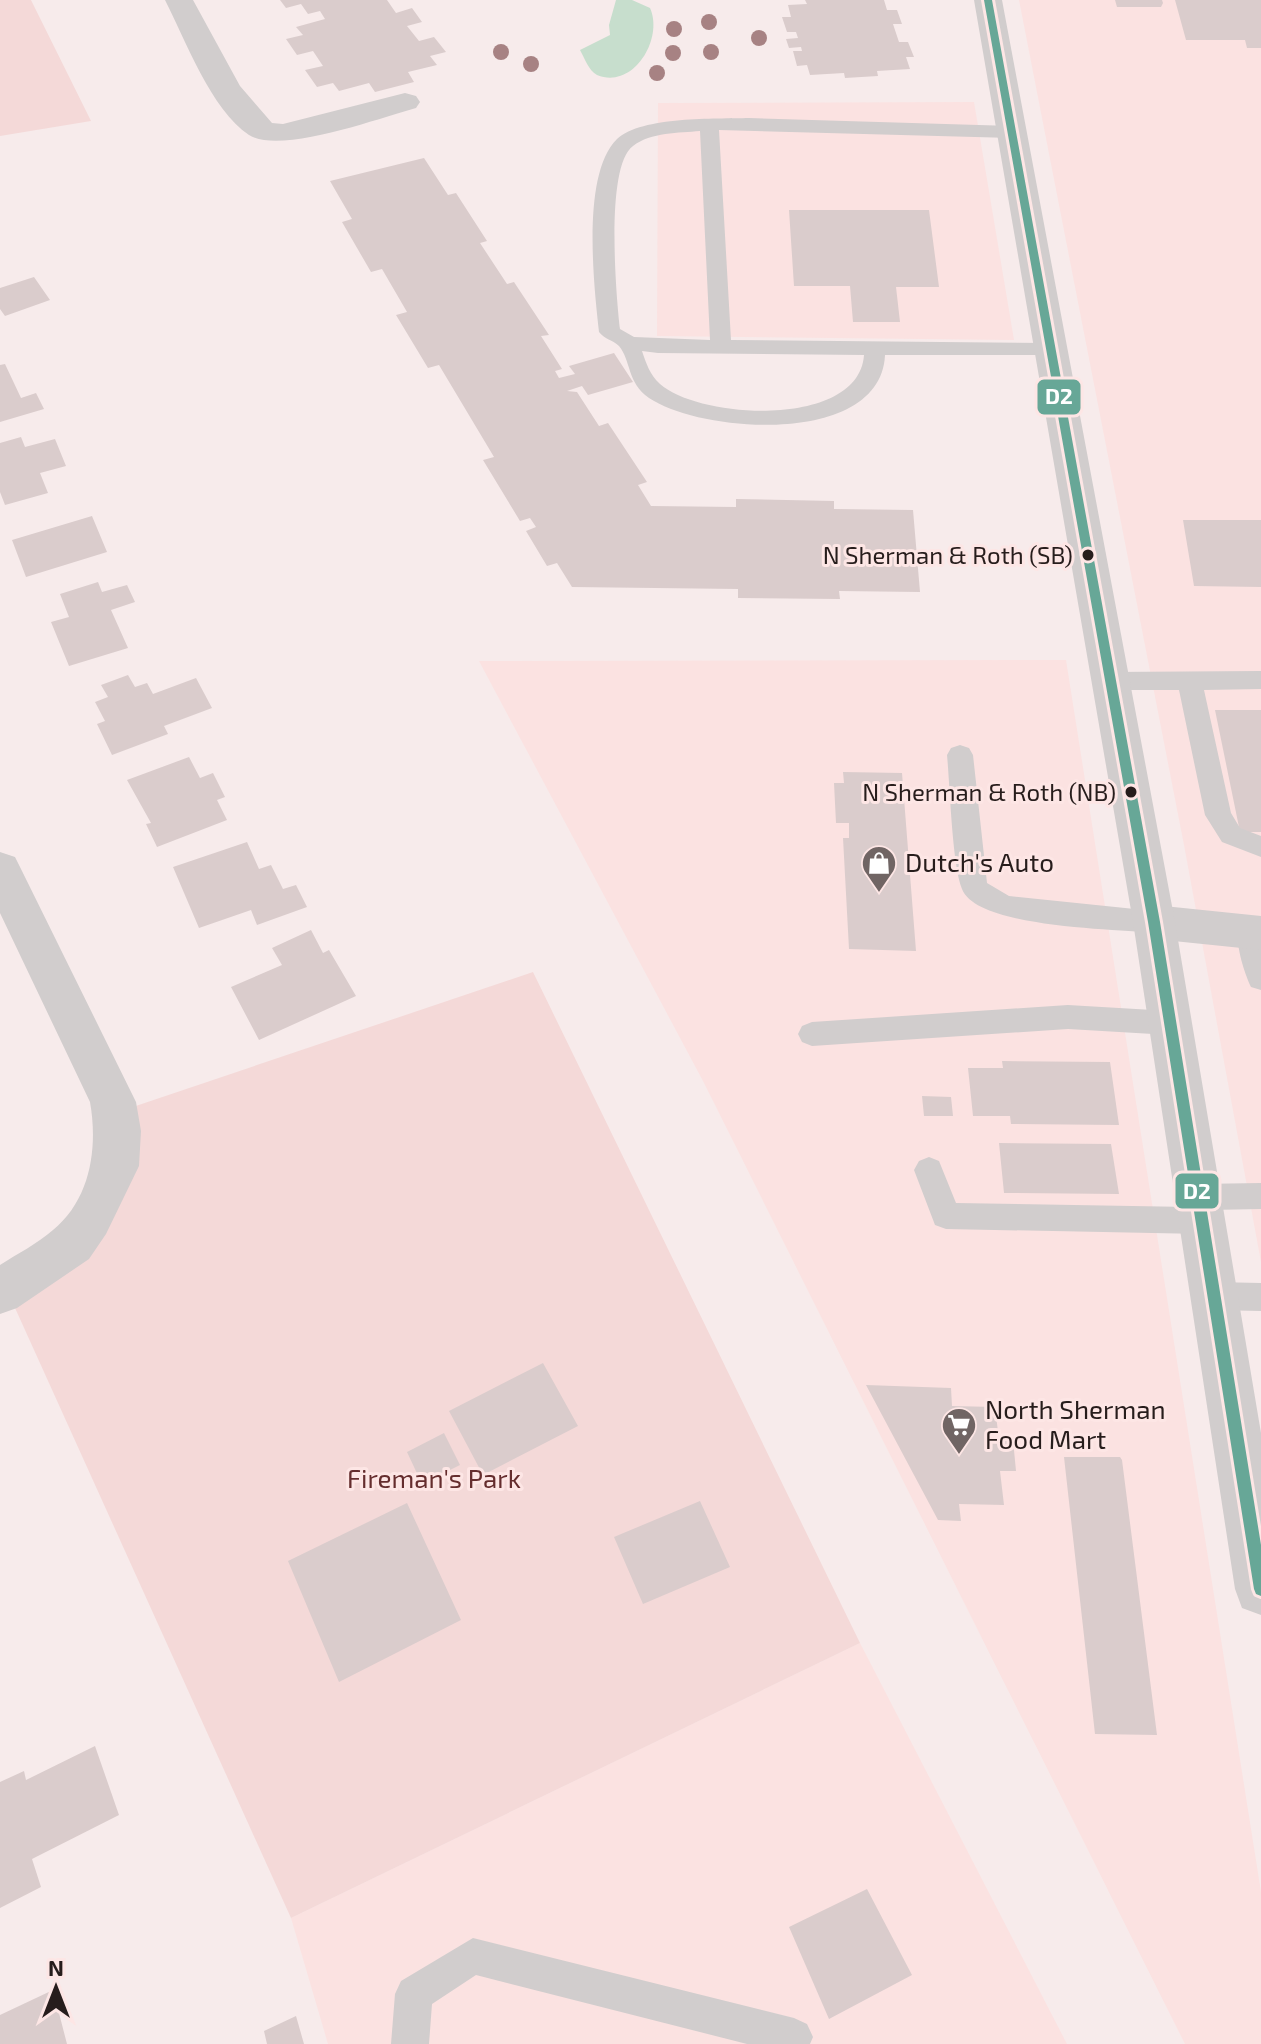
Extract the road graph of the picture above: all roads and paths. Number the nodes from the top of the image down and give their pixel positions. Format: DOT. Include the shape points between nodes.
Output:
graph roads {
  1 [pos="179,0"];
  2 [pos="988,0"];
  3 [pos="405,102"];
  4 [pos="709,125"];
  5 [pos="1012,132"];
  6 [pos="629,343"];
  7 [pos="721,346"];
  8 [pos="875,349"];
  9 [pos="1050,350"];
  10 [pos="1261,680"];
  11 [pos="1108,681"];
  12 [pos="1190,683"];
  13 [pos="960,755"];
  14 [pos="1261,847"];
  15 [pos="0,869"];
  16 [pos="1154,922"];
  17 [pos="1256,932"];
  18 [pos="1261,979"];
  19 [pos="1170,1023"];
  20 [pos="812,1034"];
  21 [pos="929,1170"];
  22 [pos="1261,1196"];
  23 [pos="1200,1209"];
  24 [pos="0,1292"];
  25 [pos="1214,1296"];
  26 [pos="1261,1297"];
  27 [pos="1247,1414"];
  28 [pos="1261,1589"];
  29 [pos="794,2037"];
  30 [pos="410,2044"];
  1 -- 3 [label="street" via="235,100 267,132 296,131"];
  2 -- 5 [label="street"];
  4 -- 5 [label="lane"];
  4 -- 6 [label="lane" via="673,126 625,142 612,161 603,224 607,309 610,332"];
  4 -- 7 [label="lane"];
  5 -- 9 [label="street"];
  6 -- 7 [label="lane"];
  6 -- 8 [label="lane" via="637,372 659,394 710,413 752,418 792,416 858,395 872,377"];
  7 -- 8 [label="lane"];
  8 -- 9 [label="lane"];
  9 -- 11 [label="street"];
  10 -- 12 [label="lane"];
  11 -- 12 [label="lane"];
  11 -- 16 [label="street"];
  12 -- 14 [label="lane" via="1223,794 1218,815 1231,835"];
  13 -- 16 [label="lane" via="974,887 985,898 1007,907"];
  15 -- 24 [label="street" via="113,1102 118,1131 116,1166 72,1244"];
  16 -- 17 [label="street"];
  16 -- 19 [label="street"];
  17 -- 18 [label="lane"];
  19 -- 20 [label="lane" via="1068,1017"];
  19 -- 23 [label="street"];
  21 -- 23 [label="lane" via="946,1216"];
  22 -- 23 [label="lane"];
  23 -- 25 [label="street"];
  25 -- 26 [label="lane"];
  25 -- 27 [label="street"];
  27 -- 28 [label="street"];
  29 -- 30 [label="lane" via="473,1956 414,1994"];
}
